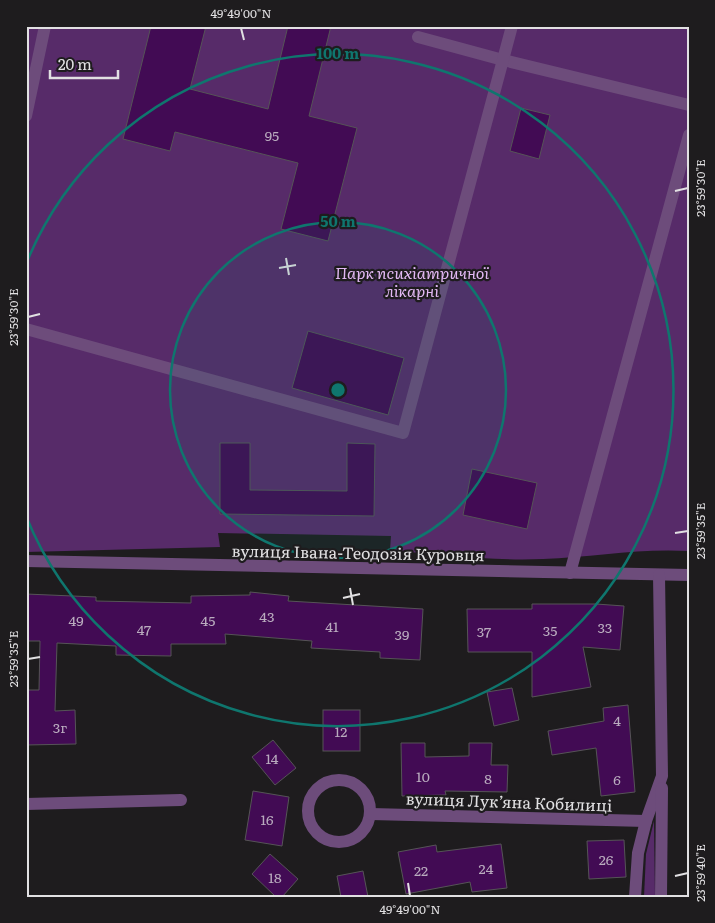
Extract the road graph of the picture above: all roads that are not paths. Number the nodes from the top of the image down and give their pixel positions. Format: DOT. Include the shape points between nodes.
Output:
graph roads {
  1 [pos="45,26"];
  2 [pos="512,26"];
  3 [pos="418,36"];
  4 [pos="503,60"];
  5 [pos="689,105"];
  6 [pos="26,116"];
  7 [pos="689,135"];
  8 [pos="26,329"];
  9 [pos="26,561"];
  10 [pos="570,573"];
  11 [pos="659,575"];
  12 [pos="689,576"];
  13 [pos="662,776"];
  14 [pos="181,800"];
  15 [pos="26,804"];
  16 [pos="371,814"];
  17 [pos="646,821"];
  18 [pos="635,897"];
  19 [pos="661,897"];
  1 -- 6 [label="street"];
  2 -- 4 [label="street"];
  3 -- 4 [label="street"];
  4 -- 5 [label="street"];
  4 -- 8 [label="street" via="403,433"];
  7 -- 10 [label="street"];
  9 -- 10 [label="street, вулиця Івана-Теодозія Куровця"];
  10 -- 11 [label="street, вулиця Івана-Теодозія Куровця"];
  11 -- 12 [label="street, вулиця Івана-Теодозія Куровця"];
  11 -- 13 [label="street"];
  13 -- 17 [label="street"];
  13 -- 19 [label="street"];
  14 -- 15 [label="street"];
  16 -- 16 [label="street" via="369,801 352,782 326,782 315,790 309,802 312,828 334,842 347,842 359,836"];
  16 -- 17 [label="street, вулиця Лукʼяна Кобилиці"];
  17 -- 18 [label="street" via="638,853"];
}
